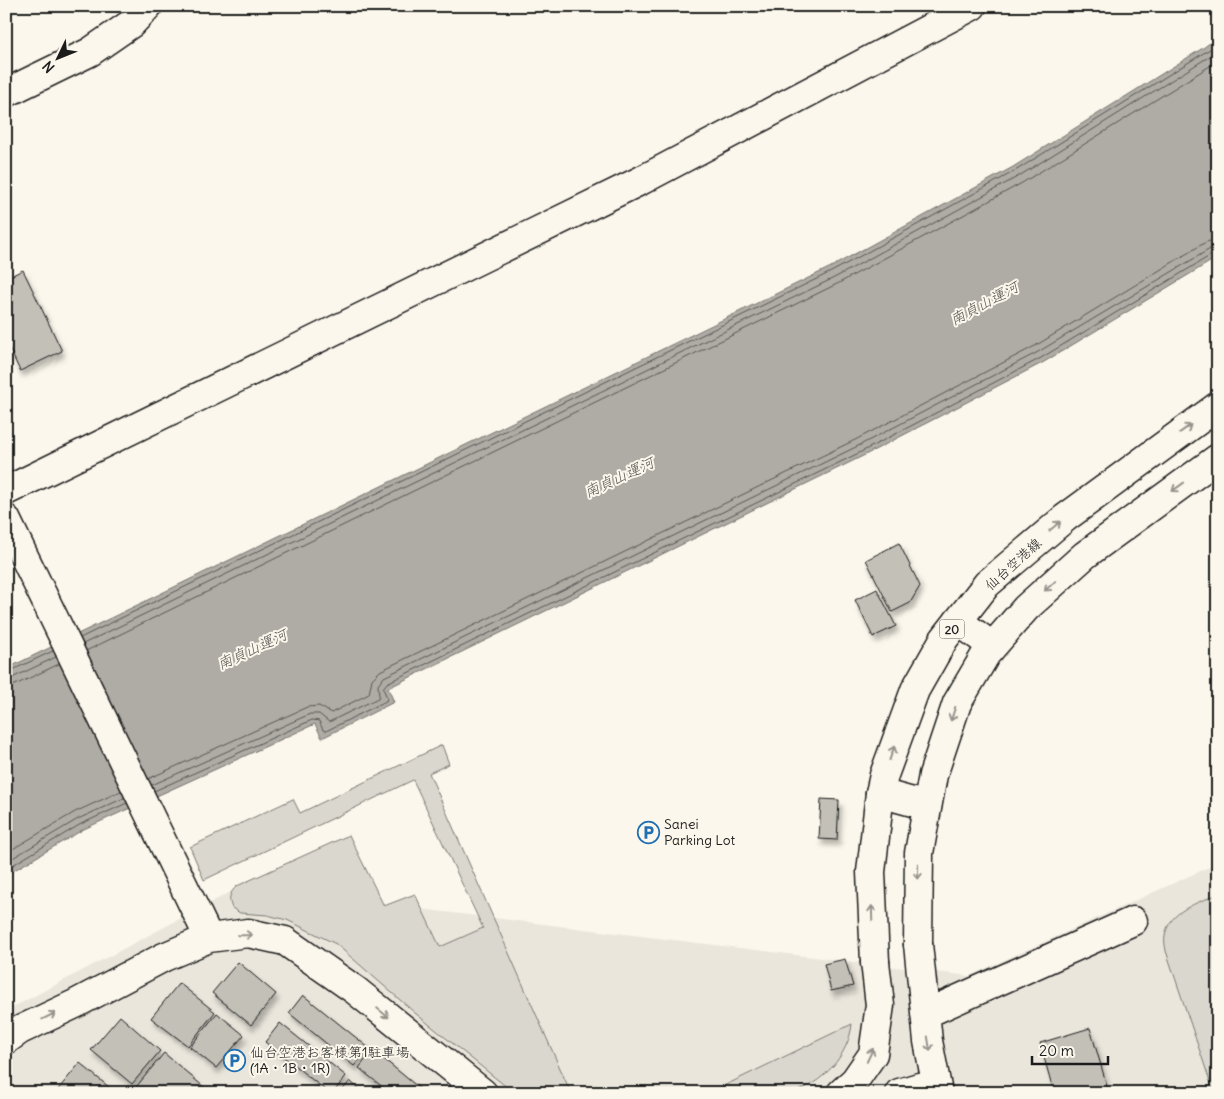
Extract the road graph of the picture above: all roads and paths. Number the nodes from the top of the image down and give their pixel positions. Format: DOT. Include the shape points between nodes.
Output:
graph roads {
  1 [pos="148,6"];
  2 [pos="972,6"];
  3 [pos="6,93"];
  4 [pos="1218,406"];
  5 [pos="1218,458"];
  6 [pos="6,491"];
  7 [pos="6,519"];
  8 [pos="958,621"];
  9 [pos="992,646"];
  10 [pos="880,794"];
  11 [pos="927,806"];
  12 [pos="1132,921"];
  13 [pos="209,938"];
  14 [pos="925,1014"];
  15 [pos="11,1035"];
  16 [pos="937,1088"];
  17 [pos="483,1093"];
  18 [pos="841,1093"];
  19 [pos="899,1093"];
  1 -- 3 [label="street" via="132,23 90,52"];
  2 -- 6 [label="street" via="642,180"];
  8 -- 4 [label="street, 仙台空港線 / 20, one-way" via="987,584 1065,518"];
  5 -- 9 [label="street, one-way" via="1084,555 1026,608"];
  7 -- 13 [label="street"];
  8 -- 9 [label="street"];
  10 -- 8 [label="street, 仙台空港線 / 20, one-way" via="914,690"];
  9 -- 11 [label="street, one-way" via="957,703 933,775"];
  10 -- 11 [label="street"];
  18 -- 10 [label="street, 仙台空港線 / 20, one-way" via="855,1080 873,1054 880,1006 871,872"];
  11 -- 14 [label="street, one-way" via="918,853 918,944"];
  12 -- 14 [label="street"];
  15 -- 13 [label="street, one-way" via="164,957"];
  13 -- 17 [label="street, one-way" via="248,933 285,941 355,990"];
  14 -- 16 [label="street, one-way"];
  16 -- 19 [label="street"];
}
